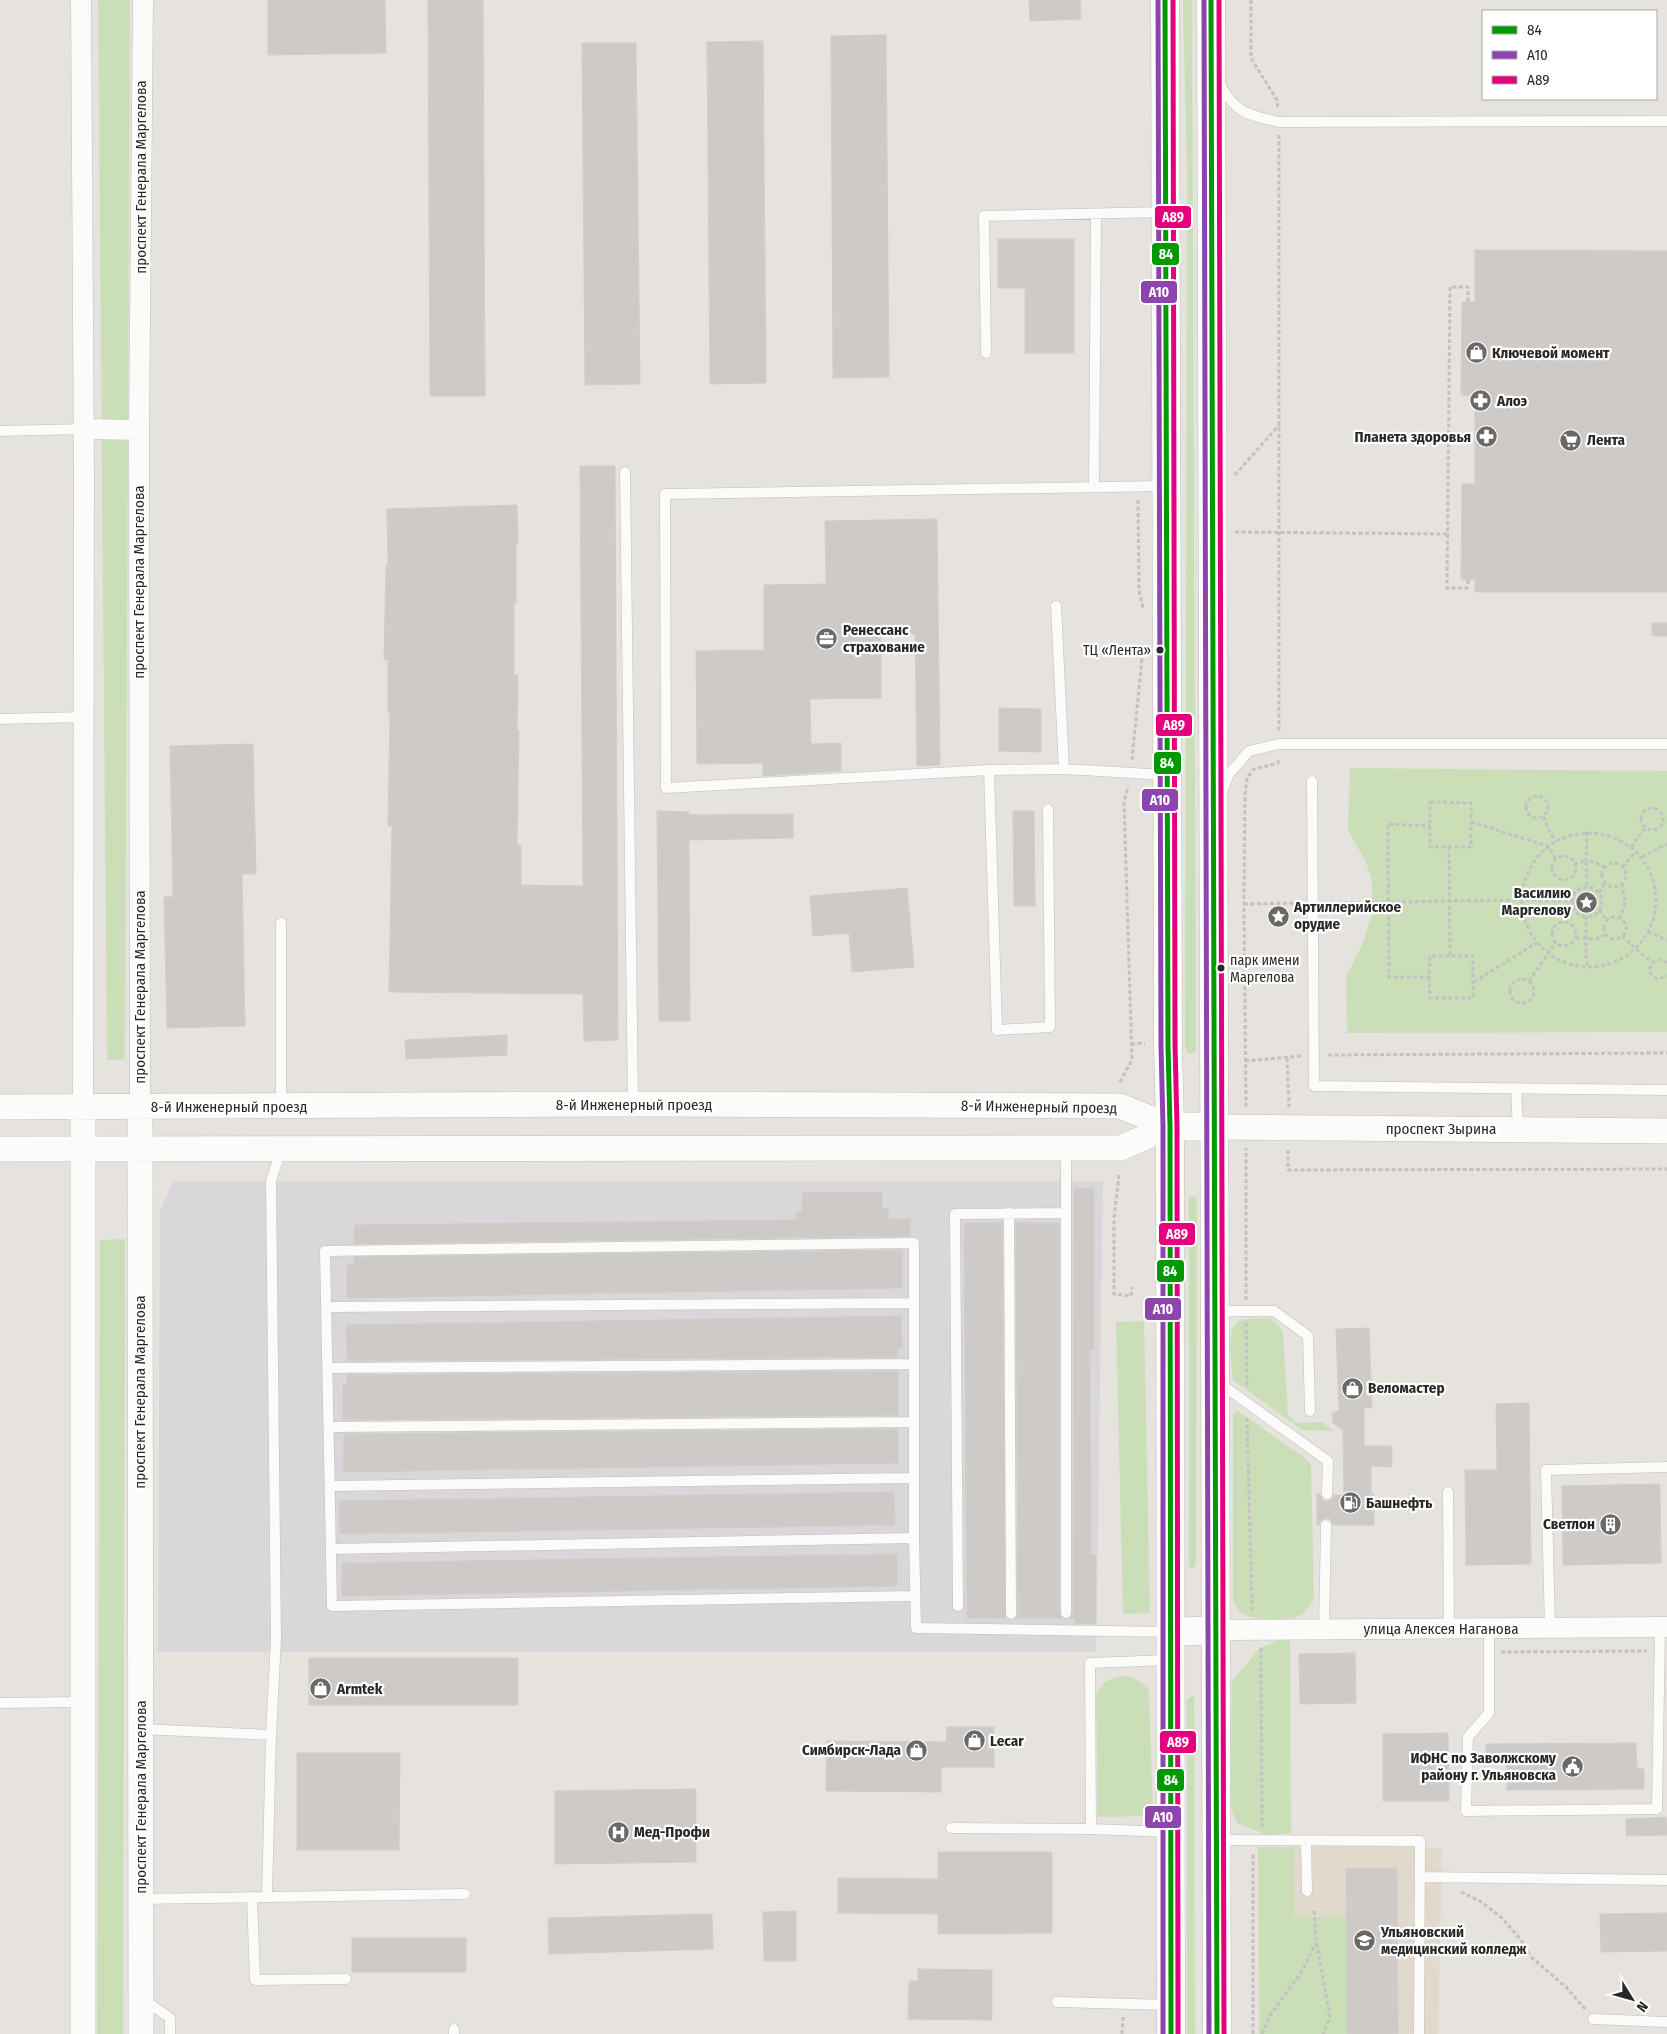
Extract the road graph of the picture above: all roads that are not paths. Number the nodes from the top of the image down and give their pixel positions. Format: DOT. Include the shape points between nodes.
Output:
graph roads {
  1 [pos="81,0"];
  2 [pos="143,0"];
  3 [pos="1165,0"];
  4 [pos="1211,0"];
  5 [pos="1212,68"];
  6 [pos="1667,121"];
  7 [pos="1166,212"];
  8 [pos="1096,214"];
  9 [pos="986,353"];
  10 [pos="139,423"];
  11 [pos="84,430"];
  12 [pos="0,431"];
  13 [pos="625,472"];
  14 [pos="1167,486"];
  15 [pos="1094,487"];
  16 [pos="1056,606"];
  17 [pos="84,718"];
  18 [pos="0,719"];
  19 [pos="1667,744"];
  20 [pos="1064,769"];
  21 [pos="989,770"];
  22 [pos="1168,775"];
  23 [pos="1312,781"];
  24 [pos="1048,809"];
  25 [pos="1213,816"];
  26 [pos="280,922"];
  27 [pos="1516,1088"];
  28 [pos="1667,1090"];
  29 [pos="633,1104"];
  30 [pos="83,1107"];
  31 [pos="281,1107"];
  32 [pos="0,1108"];
  33 [pos="140,1108"];
  34 [pos="1170,1126"];
  35 [pos="1214,1127"];
  36 [pos="1518,1129"];
  37 [pos="1667,1131"];
  38 [pos="0,1148"];
  39 [pos="83,1148"];
  40 [pos="140,1148"];
  41 [pos="1066,1148"];
  42 [pos="281,1149"];
  43 [pos="1009,1213"];
  44 [pos="1066,1213"];
  45 [pos="914,1303"];
  46 [pos="326,1307"];
  47 [pos="1215,1311"];
  48 [pos="914,1364"];
  49 [pos="328,1368"];
  50 [pos="1215,1380"];
  51 [pos="1310,1411"];
  52 [pos="914,1422"];
  53 [pos="330,1427"];
  54 [pos="1667,1467"];
  55 [pos="914,1478"];
  56 [pos="330,1486"];
  57 [pos="1448,1492"];
  58 [pos="1327,1494"];
  59 [pos="1326,1525"];
  60 [pos="914,1538"];
  61 [pos="331,1549"];
  62 [pos="914,1596"];
  63 [pos="958,1606"];
  64 [pos="1066,1613"];
  65 [pos="1011,1614"];
  66 [pos="1664,1627"];
  67 [pos="1449,1628"];
  68 [pos="1489,1628"];
  69 [pos="1550,1628"];
  70 [pos="1216,1630"];
  71 [pos="1324,1630"];
  72 [pos="1170,1632"];
  73 [pos="1170,1660"];
  74 [pos="83,1702"];
  75 [pos="0,1703"];
  76 [pos="141,1729"];
  77 [pos="271,1735"];
  78 [pos="951,1828"];
  79 [pos="1091,1829"];
  80 [pos="1171,1832"];
  81 [pos="1217,1840"];
  82 [pos="1306,1840"];
  83 [pos="1420,1877"];
  84 [pos="1667,1880"];
  85 [pos="1307,1890"];
  86 [pos="465,1894"];
  87 [pos="252,1897"];
  88 [pos="267,1897"];
  89 [pos="141,1899"];
  90 [pos="346,1979"];
  91 [pos="141,1998"];
  92 [pos="1057,2002"];
  93 [pos="1172,2005"];
  94 [pos="1593,2019"];
  95 [pos="1667,2022"];
  96 [pos="82,2034"];
  97 [pos="141,2034"];
  98 [pos="170,2034"];
  99 [pos="1172,2034"];
  100 [pos="1217,2034"];
  101 [pos="1419,2034"];
  1 -- 11 [label="street"];
  2 -- 10 [label="street, проспект Генерала Маргелова"];
  3 -- 7 [label="main road"];
  4 -- 5 [label="main road"];
  5 -- 6 [label="lane" via="1227,97 1245,114 1279,122"];
  5 -- 25 [label="main road"];
  7 -- 8 [label="lane"];
  7 -- 14 [label="main road"];
  8 -- 9 [label="lane" via="984,216"];
  8 -- 15 [label="lane"];
  10 -- 11 [label="street"];
  10 -- 33 [label="street, проспект Генерала Маргелова"];
  11 -- 12 [label="lane"];
  11 -- 17 [label="street"];
  13 -- 29 [label="lane"];
  14 -- 15 [label="lane"];
  14 -- 22 [label="main road"];
  15 -- 21 [label="lane" via="665,494 666,788"];
  16 -- 20 [label="lane"];
  17 -- 18 [label="lane"];
  17 -- 30 [label="street"];
  19 -- 25 [label="lane" via="1279,744 1249,751 1229,774"];
  20 -- 21 [label="lane"];
  20 -- 22 [label="lane"];
  21 -- 24 [label="lane" via="998,1030 1050,1027"];
  22 -- 34 [label="main road"];
  23 -- 27 [label="lane" via="1314,1086"];
  25 -- 35 [label="main road"];
  26 -- 31 [label="lane"];
  27 -- 28 [label="lane"];
  27 -- 36 [label="lane"];
  29 -- 31 [label="street, 8-й Инженерный проезд"];
  29 -- 34 [label="street, 8-й Инженерный проезд" via="1120,1106"];
  30 -- 32 [label="street, 8-й Инженерный проезд"];
  30 -- 33 [label="street, 8-й Инженерный проезд"];
  30 -- 39 [label="street"];
  31 -- 33 [label="street, 8-й Инженерный проезд"];
  31 -- 42 [label="street"];
  33 -- 40 [label="street, проспект Генерала Маргелова"];
  34 -- 35 [label="main road"];
  34 -- 41 [label="street" via="1121,1148"];
  34 -- 72 [label="main road"];
  35 -- 36 [label="street, проспект Зырина"];
  35 -- 47 [label="main road"];
  36 -- 37 [label="street, проспект Зырина"];
  38 -- 39 [label="street"];
  39 -- 40 [label="street"];
  39 -- 74 [label="street"];
  40 -- 42 [label="street"];
  40 -- 76 [label="street, проспект Генерала Маргелова"];
  41 -- 42 [label="street"];
  41 -- 44 [label="lane"];
  42 -- 77 [label="lane" via="271,1181 276,1639"];
  43 -- 44 [label="lane"];
  43 -- 63 [label="lane" via="955,1214"];
  43 -- 65 [label="lane"];
  44 -- 64 [label="lane"];
  45 -- 46 [label="lane"];
  45 -- 46 [label="lane" via="914,1243 326,1251"];
  45 -- 48 [label="lane"];
  46 -- 49 [label="lane"];
  47 -- 50 [label="main road"];
  47 -- 51 [label="lane" via="1274,1311 1308,1336"];
  48 -- 49 [label="lane"];
  48 -- 52 [label="lane"];
  49 -- 53 [label="lane"];
  50 -- 58 [label="lane" via="1328,1461"];
  50 -- 70 [label="main road"];
  52 -- 53 [label="lane"];
  52 -- 55 [label="lane"];
  53 -- 56 [label="lane"];
  54 -- 69 [label="lane" via="1546,1470"];
  55 -- 56 [label="lane"];
  55 -- 60 [label="lane"];
  56 -- 61 [label="lane"];
  57 -- 67 [label="lane"];
  59 -- 71 [label="lane"];
  60 -- 61 [label="lane"];
  60 -- 62 [label="lane"];
  61 -- 62 [label="lane" via="332,1606"];
  62 -- 72 [label="lane" via="916,1628"];
  66 -- 68 [label="lane" via="1660,1651 1658,1809 1466,1811 1468,1737 1489,1713"];
  66 -- 69 [label="street, улица Алексея Наганова"];
  67 -- 68 [label="street, улица Алексея Наганова"];
  67 -- 71 [label="street, улица Алексея Наганова"];
  68 -- 69 [label="street, улица Алексея Наганова"];
  70 -- 71 [label="street, улица Алексея Наганова"];
  70 -- 72 [label="main road"];
  70 -- 81 [label="main road"];
  72 -- 73 [label="main road"];
  73 -- 79 [label="lane" via="1090,1663"];
  73 -- 80 [label="main road"];
  74 -- 75 [label="lane"];
  74 -- 96 [label="street"];
  76 -- 77 [label="lane"];
  76 -- 89 [label="street, проспект Генерала Маргелова"];
  77 -- 88 [label="lane"];
  78 -- 79 [label="lane"];
  79 -- 80 [label="lane"];
  80 -- 93 [label="main road"];
  81 -- 82 [label="lane"];
  81 -- 100 [label="main road"];
  82 -- 83 [label="lane" via="1420,1840"];
  82 -- 85 [label="lane"];
  83 -- 84 [label="lane"];
  83 -- 101 [label="lane"];
  86 -- 88 [label="lane"];
  87 -- 88 [label="lane"];
  87 -- 89 [label="lane"];
  87 -- 90 [label="lane" via="255,1980"];
  89 -- 91 [label="street, проспект Генерала Маргелова"];
  91 -- 97 [label="street, проспект Генерала Маргелова"];
  91 -- 98 [label="lane" via="170,2018"];
  92 -- 93 [label="lane"];
  93 -- 99 [label="main road"];
  94 -- 95 [label="lane"];
}
